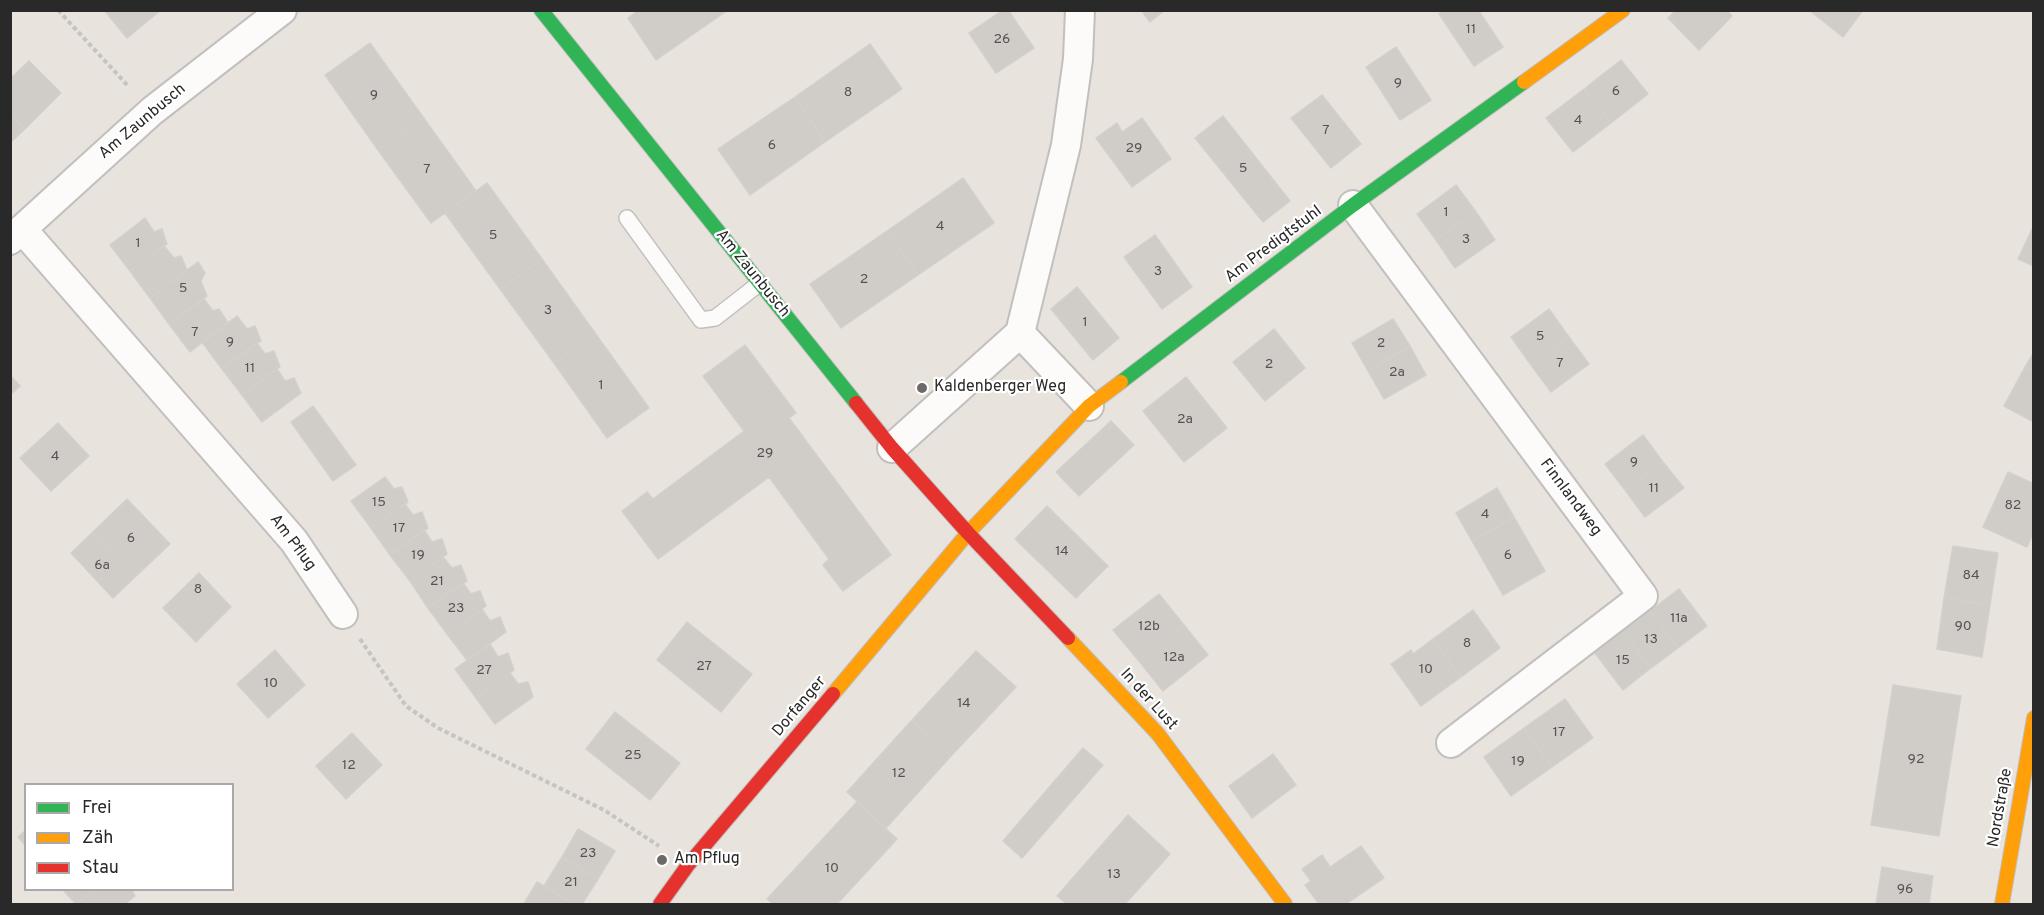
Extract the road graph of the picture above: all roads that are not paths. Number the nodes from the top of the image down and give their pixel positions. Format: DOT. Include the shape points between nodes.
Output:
graph roads {
  1 [pos="282,10"];
  2 [pos="541,10"];
  3 [pos="1080,10"];
  4 [pos="1623,10"];
  5 [pos="1353,205"];
  6 [pos="627,218"];
  7 [pos="16,234"];
  8 [pos="760,284"];
  9 [pos="1020,333"];
  10 [pos="1089,406"];
  11 [pos="892,448"];
  12 [pos="968,533"];
  13 [pos="343,614"];
  14 [pos="2034,718"];
  15 [pos="1451,742"];
  16 [pos="660,904"];
  17 [pos="1285,904"];
  18 [pos="2002,904"];
  1 -- 7 [label="street, Am Zaunbusch" via="152,111"];
  2 -- 8 [label="street, Am Zaunbusch"];
  3 -- 9 [label="street" via="1078,59 1066,145"];
  4 -- 5 [label="street, Am Predigtstuhl"];
  5 -- 10 [label="street, Am Predigtstuhl"];
  5 -- 15 [label="street, Finnlandweg" via="1643,596"];
  6 -- 8 [label="lane" via="701,320 715,318"];
  7 -- 13 [label="street, Am Pflug" via="294,541"];
  8 -- 11 [label="street, Am Zaunbusch"];
  9 -- 10 [label="street"];
  9 -- 11 [label="street"];
  10 -- 12 [label="street, Am Predigtstuhl"];
  11 -- 12 [label="street, Am Zaunbusch"];
  12 -- 16 [label="street, Dorfanger" via="688,865"];
  12 -- 17 [label="street, In der Lust" via="1158,734"];
  14 -- 18 [label="street, Nordstraße"];
}
